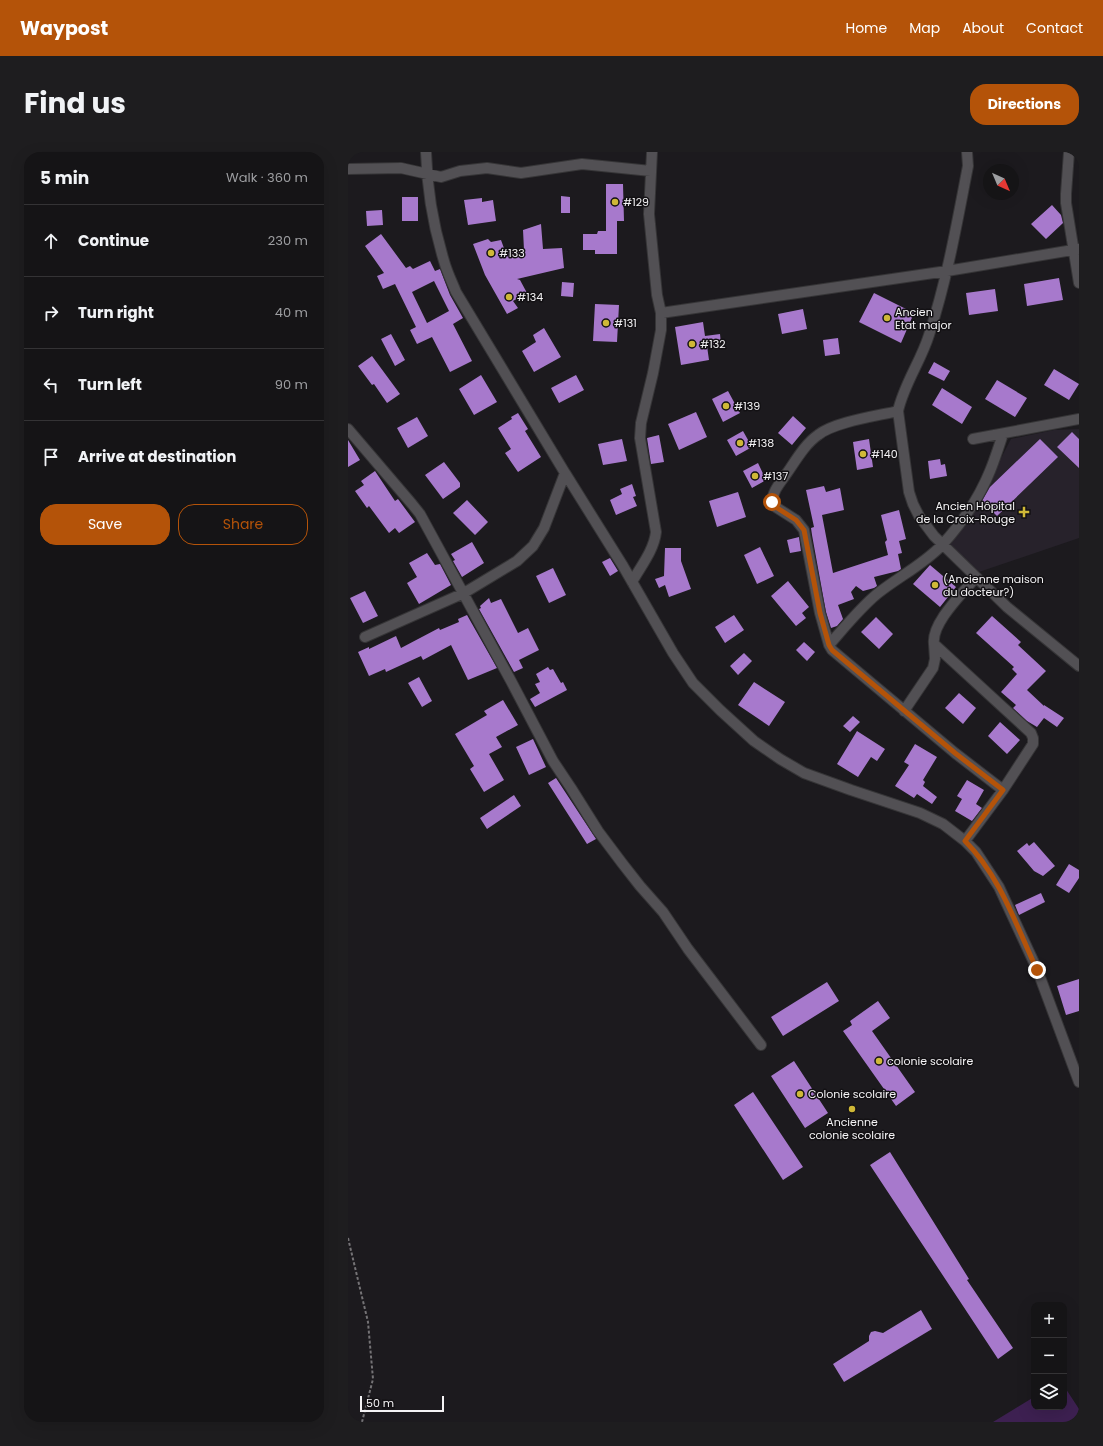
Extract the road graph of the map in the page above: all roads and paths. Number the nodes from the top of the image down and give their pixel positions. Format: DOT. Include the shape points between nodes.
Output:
graph roads {
  1 [pos="426,152"];
  2 [pos="652,152"];
  3 [pos="967,152"];
  4 [pos="1069,152"];
  5 [pos="348,169"];
  6 [pos="651,171"];
  7 [pos="426,174"];
  8 [pos="1076,249"];
  9 [pos="948,271"];
  10 [pos="1079,283"];
  11 [pos="661,313"];
  12 [pos="898,411"];
  13 [pos="1079,419"];
  14 [pos="348,429"];
  15 [pos="1003,434"];
  16 [pos="973,439"];
  17 [pos="565,474"];
  18 [pos="942,544"];
  19 [pos="976,577"];
  20 [pos="632,582"];
  21 [pos="464,593"];
  22 [pos="366,637"];
  23 [pos="934,644"];
  24 [pos="829,645"];
  25 [pos="1079,666"];
  26 [pos="904,711"];
  27 [pos="1003,790"];
  28 [pos="965,841"];
  29 [pos="761,1045"];
  30 [pos="1079,1082"];
  31 [pos="348,1238"];
  32 [pos="362,1422"];
  1 -- 7 [label="street"];
  2 -- 6 [label="street"];
  3 -- 9 [label="street" via="968,166"];
  4 -- 8 [label="street" via="1066,194"];
  5 -- 7 [label="street" via="401,168"];
  6 -- 7 [label="street" via="582,164 521,173 487,168 441,176"];
  6 -- 11 [label="street" via="649,214"];
  7 -- 17 [label="street" via="431,211 444,262 456,292"];
  8 -- 9 [label="street"];
  8 -- 10 [label="street"];
  9 -- 11 [label="street"];
  9 -- 12 [label="street" via="928,337"];
  11 -- 20 [label="street" via="660,343 641,422 640,438 656,532 655,539"];
  12 -- 18 [label="street" via="912,504"];
  12 -- 24 [label="street" via="831,427 818,435 796,460 772,498 774,506 796,520 804,530"];
  13 -- 15 [label="street"];
  14 -- 21 [label="street" via="420,514"];
  15 -- 16 [label="street"];
  15 -- 18 [label="street" via="983,486"];
  17 -- 20 [label="street"];
  17 -- 21 [label="street" via="544,528 533,546 517,561"];
  18 -- 19 [label="street"];
  18 -- 24 [label="street" via="932,555 873,598"];
  19 -- 23 [label="street" via="942,618 935,630"];
  19 -- 25 [label="street" via="1007,607"];
  20 -- 28 [label="street" via="693,683 754,741 804,773 920,813 943,824"];
  21 -- 22 [label="street"];
  21 -- 29 [label="street" via="553,761 598,831 663,912"];
  23 -- 26 [label="street" via="933,668"];
  23 -- 27 [label="street" via="1031,733 1033,744"];
  24 -- 26 [label="street"];
  26 -- 27 [label="street"];
  27 -- 28 [label="street"];
  28 -- 30 [label="street" via="986,865 999,887 1037,970"];
  31 -- 32 [label="path" via="368,1322 373,1379"];
}
